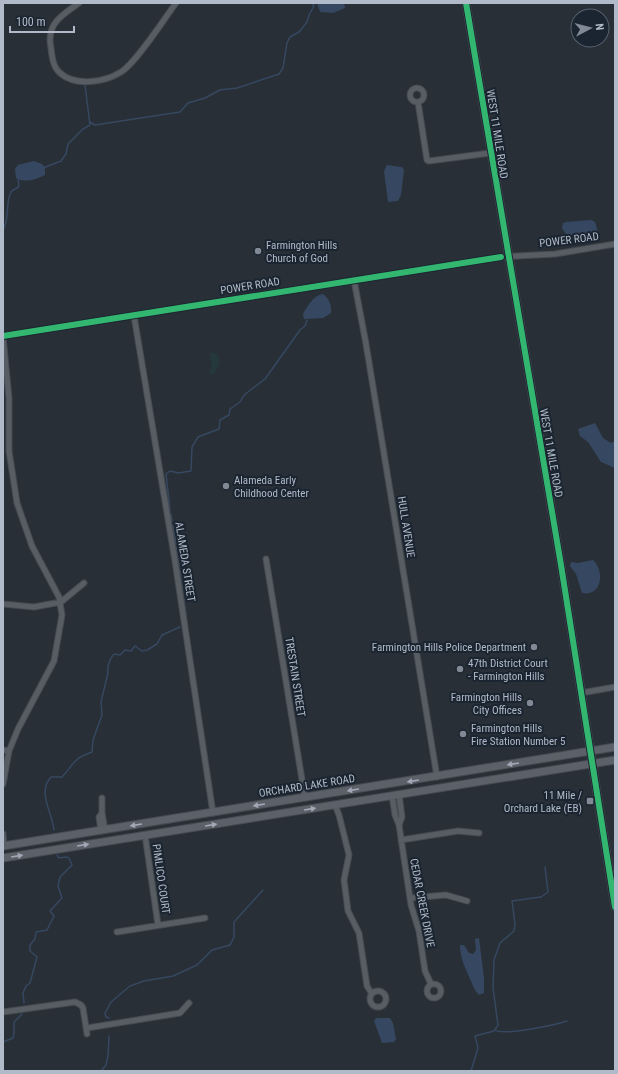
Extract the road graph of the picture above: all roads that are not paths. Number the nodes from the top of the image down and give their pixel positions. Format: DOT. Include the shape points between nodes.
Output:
graph roads {
  1 [pos="79,3"];
  2 [pos="176,3"];
  3 [pos="466,3"];
  4 [pos="418,102"];
  5 [pos="490,153"];
  6 [pos="615,244"];
  7 [pos="508,256"];
  8 [pos="354,280"];
  9 [pos="134,316"];
  10 [pos="3,336"];
  11 [pos="6,439"];
  12 [pos="266,560"];
  13 [pos="84,584"];
  14 [pos="61,602"];
  15 [pos="3,604"];
  16 [pos="615,687"];
  17 [pos="581,693"];
  18 [pos="613,747"];
  19 [pos="3,750"];
  20 [pos="9,751"];
  21 [pos="590,751"];
  22 [pos="574,754"];
  23 [pos="615,760"];
  24 [pos="607,761"];
  25 [pos="591,764"];
  26 [pos="570,767"];
  27 [pos="482,769"];
  28 [pos="465,772"];
  29 [pos="437,777"];
  30 [pos="478,782"];
  31 [pos="3,784"];
  32 [pos="467,784"];
  33 [pos="339,792"];
  34 [pos="393,795"];
  35 [pos="102,798"];
  36 [pos="305,798"];
  37 [pos="278,802"];
  38 [pos="335,805"];
  39 [pos="213,813"];
  40 [pos="174,818"];
  41 [pos="227,822"];
  42 [pos="103,830"];
  43 [pos="169,832"];
  44 [pos="479,833"];
  45 [pos="3,834"];
  46 [pos="145,835"];
  47 [pos="69,836"];
  48 [pos="401,840"];
  49 [pos="4,846"];
  50 [pos="30,854"];
  51 [pos="3,858"];
  52 [pos="410,898"];
  53 [pos="467,901"];
  54 [pos="615,907"];
  55 [pos="205,918"];
  56 [pos="158,925"];
  57 [pos="117,932"];
  58 [pos="431,984"];
  59 [pos="372,994"];
  60 [pos="189,1003"];
  61 [pos="3,1012"];
  1 -- 2 [label="street" via="55,22 50,45 55,67 60,74 85,81 112,77 126,69"];
  3 -- 5 [label="main road, WEST 11 MILE ROAD"];
  4 -- 5 [label="street" via="427,160"];
  5 -- 7 [label="main road, WEST 11 MILE ROAD"];
  6 -- 7 [label="street, POWER ROAD" via="555,254"];
  7 -- 8 [label="street, POWER ROAD"];
  7 -- 17 [label="main road, WEST 11 MILE ROAD"];
  8 -- 9 [label="street, POWER ROAD"];
  8 -- 29 [label="street, HULL AVENUE"];
  9 -- 10 [label="street, POWER ROAD"];
  9 -- 39 [label="street, ALAMEDA STREET"];
  10 -- 11 [label="street" via="9,398"];
  11 -- 14 [label="street" via="14,489 22,517 32,546"];
  12 -- 36 [label="street, TRESTAIN STREET"];
  13 -- 14 [label="street"];
  14 -- 15 [label="street" via="34,607"];
  14 -- 20 [label="street" via="61,627 54,661"];
  16 -- 17 [label="street"];
  17 -- 21 [label="main road, WEST 11 MILE ROAD"];
  18 -- 21 [label="main road, ORCHARD LAKE ROAD"];
  18 -- 24 [label="main road" via="607,751"];
  19 -- 20 [label="street"];
  20 -- 31 [label="street"];
  21 -- 22 [label="main road, ORCHARD LAKE ROAD"];
  21 -- 25 [label="main road, WEST 11 MILE ROAD"];
  22 -- 26 [label="main road" via="575,761"];
  22 -- 27 [label="main road, ORCHARD LAKE ROAD, one-way"];
  23 -- 24 [label="main road, ORCHARD LAKE ROAD"];
  24 -- 25 [label="main road, ORCHARD LAKE ROAD"];
  25 -- 26 [label="main road, ORCHARD LAKE ROAD"];
  25 -- 54 [label="main road, WEST 11 MILE ROAD"];
  26 -- 30 [label="main road, ORCHARD LAKE ROAD"];
  27 -- 28 [label="main road, ORCHARD LAKE ROAD"];
  27 -- 30 [label="main road" via="477,774"];
  28 -- 29 [label="main road, ORCHARD LAKE ROAD"];
  28 -- 32 [label="main road"];
  29 -- 33 [label="main road, ORCHARD LAKE ROAD, one-way"];
  29 -- 34 [label="main road" via="440,783 437,785 403,790"];
  30 -- 32 [label="main road, ORCHARD LAKE ROAD"];
  32 -- 34 [label="main road, ORCHARD LAKE ROAD"];
  33 -- 36 [label="main road, ORCHARD LAKE ROAD"];
  33 -- 38 [label="main road" via="334,798"];
  34 -- 38 [label="main road, ORCHARD LAKE ROAD"];
  34 -- 48 [label="street, CEDAR CREEK DRIVE" via="402,817 399,825"];
  35 -- 42 [label="street"];
  36 -- 37 [label="main road, ORCHARD LAKE ROAD"];
  37 -- 39 [label="main road, ORCHARD LAKE ROAD, one-way"];
  37 -- 41 [label="main road" via="276,811 242,816"];
  41 -- 38 [label="main road, ORCHARD LAKE ROAD, one-way"];
  38 -- 59 [label="street" via="349,855 344,880 348,911 359,933 367,986"];
  39 -- 40 [label="main road, ORCHARD LAKE ROAD"];
  40 -- 42 [label="main road, ORCHARD LAKE ROAD, one-way"];
  40 -- 43 [label="main road" via="168,824"];
  43 -- 41 [label="main road, ORCHARD LAKE ROAD, one-way"];
  42 -- 47 [label="main road, ORCHARD LAKE ROAD"];
  43 -- 46 [label="main road, ORCHARD LAKE ROAD"];
  44 -- 48 [label="street" via="458,831"];
  45 -- 49 [label="street"];
  50 -- 46 [label="main road, ORCHARD LAKE ROAD, one-way"];
  46 -- 56 [label="street, PIMLICO COURT"];
  47 -- 49 [label="main road, ORCHARD LAKE ROAD"];
  47 -- 50 [label="main road" via="67,844 38,849"];
  48 -- 52 [label="street, CEDAR CREEK DRIVE"];
  51 -- 50 [label="main road, ORCHARD LAKE ROAD, one-way"];
  52 -- 53 [label="street" via="446,895"];
  52 -- 58 [label="street, CEDAR CREEK DRIVE" via="419,931 425,970"];
  55 -- 56 [label="street, PIMLICO COURT"];
  56 -- 57 [label="street, PIMLICO COURT"];
  60 -- 61 [label="street" via="180,1013 87,1031 83,1008 75,1002"];
}
